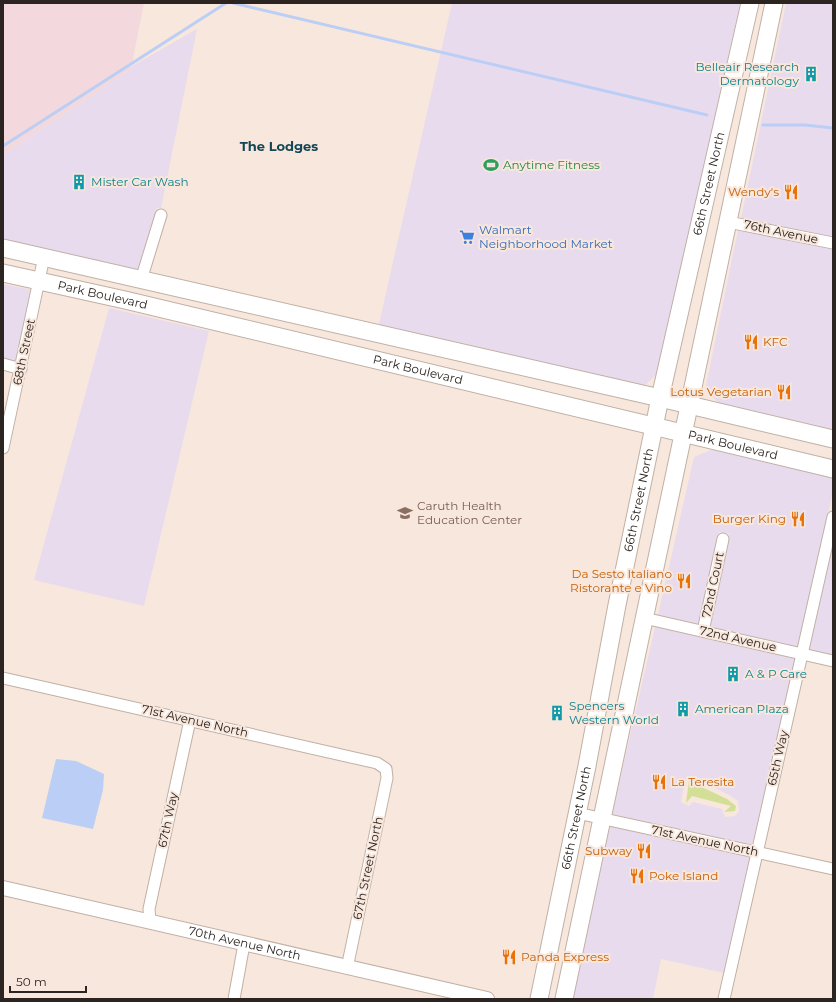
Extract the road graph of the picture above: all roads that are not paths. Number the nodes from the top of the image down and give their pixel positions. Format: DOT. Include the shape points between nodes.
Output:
graph roads {
  1 [pos="750,3"];
  2 [pos="774,3"];
  3 [pos="161,215"];
  4 [pos="728,222"];
  5 [pos="833,243"];
  6 [pos="3,248"];
  7 [pos="44,257"];
  8 [pos="3,274"];
  9 [pos="141,280"];
  10 [pos="39,282"];
  11 [pos="396,338"];
  12 [pos="315,345"];
  13 [pos="3,364"];
  14 [pos="21,368"];
  15 [pos="660,398"];
  16 [pos="688,405"];
  17 [pos="654,427"];
  18 [pos="682,434"];
  19 [pos="833,439"];
  20 [pos="3,448"];
  21 [pos="833,469"];
  22 [pos="833,517"];
  23 [pos="723,539"];
  24 [pos="644,618"];
  25 [pos="703,631"];
  26 [pos="802,654"];
  27 [pos="833,661"];
  28 [pos="3,678"];
  29 [pos="190,720"];
  30 [pos="386,769"];
  31 [pos="577,813"];
  32 [pos="601,818"];
  33 [pos="756,852"];
  34 [pos="833,869"];
  35 [pos="3,888"];
  36 [pos="150,921"];
  37 [pos="244,944"];
  38 [pos="347,968"];
  39 [pos="234,999"];
  40 [pos="487,999"];
  41 [pos="539,999"];
  42 [pos="564,999"];
  43 [pos="724,999"];
  1 -- 15 [label="main road, 66th Street North"];
  2 -- 4 [label="main road, 66th Street North"];
  3 -- 9 [label="street"];
  4 -- 5 [label="street, 76th Avenue"];
  4 -- 16 [label="main road, 66th Street North"];
  6 -- 7 [label="main road, Park Boulevard"];
  7 -- 9 [label="main road, Park Boulevard"];
  7 -- 10 [label="street, 68th Street"];
  8 -- 10 [label="main road, Park Boulevard"];
  9 -- 11 [label="main road, Park Boulevard"];
  10 -- 12 [label="main road, Park Boulevard"];
  10 -- 14 [label="street, 68th Street"];
  11 -- 12 [label="main road" via="387,344 376,345 338,336 322,337"];
  11 -- 15 [label="main road, Park Boulevard"];
  12 -- 17 [label="main road, Park Boulevard"];
  13 -- 14 [label="street"];
  14 -- 20 [label="street, 68th Street"];
  15 -- 16 [label="main road, Park Boulevard"];
  15 -- 17 [label="main road, 66th Street North"];
  16 -- 18 [label="main road, 66th Street North"];
  16 -- 19 [label="main road, Park Boulevard"];
  17 -- 18 [label="main road, Park Boulevard"];
  17 -- 31 [label="main road, 66th Street North"];
  18 -- 21 [label="main road, Park Boulevard"];
  18 -- 24 [label="main road, 66th Street North"];
  22 -- 26 [label="street, 65th Way"];
  23 -- 25 [label="street, 72nd Court"];
  24 -- 25 [label="street, 72nd Avenue"];
  24 -- 32 [label="main road, 66th Street North"];
  25 -- 26 [label="street, 72nd Avenue"];
  26 -- 27 [label="street, 72nd Avenue"];
  26 -- 33 [label="street, 65th Way"];
  28 -- 29 [label="street, 71st Avenue North"];
  29 -- 30 [label="street, 71st Avenue North" via="378,763"];
  29 -- 36 [label="street, 67th Way" via="149,909"];
  30 -- 38 [label="street, 67th Street North" via="387,778"];
  31 -- 32 [label="street, 71st Avenue North"];
  31 -- 41 [label="main road, 66th Street North"];
  32 -- 33 [label="street, 71st Avenue North"];
  32 -- 42 [label="main road, 66th Street North"];
  33 -- 34 [label="street, 71st Avenue North"];
  33 -- 43 [label="street, 65th Way"];
  35 -- 36 [label="street, 70th Avenue North"];
  36 -- 37 [label="street, 70th Avenue North"];
  37 -- 38 [label="street, 70th Avenue North"];
  37 -- 39 [label="street"];
  38 -- 40 [label="street, 70th Avenue North"];
}
